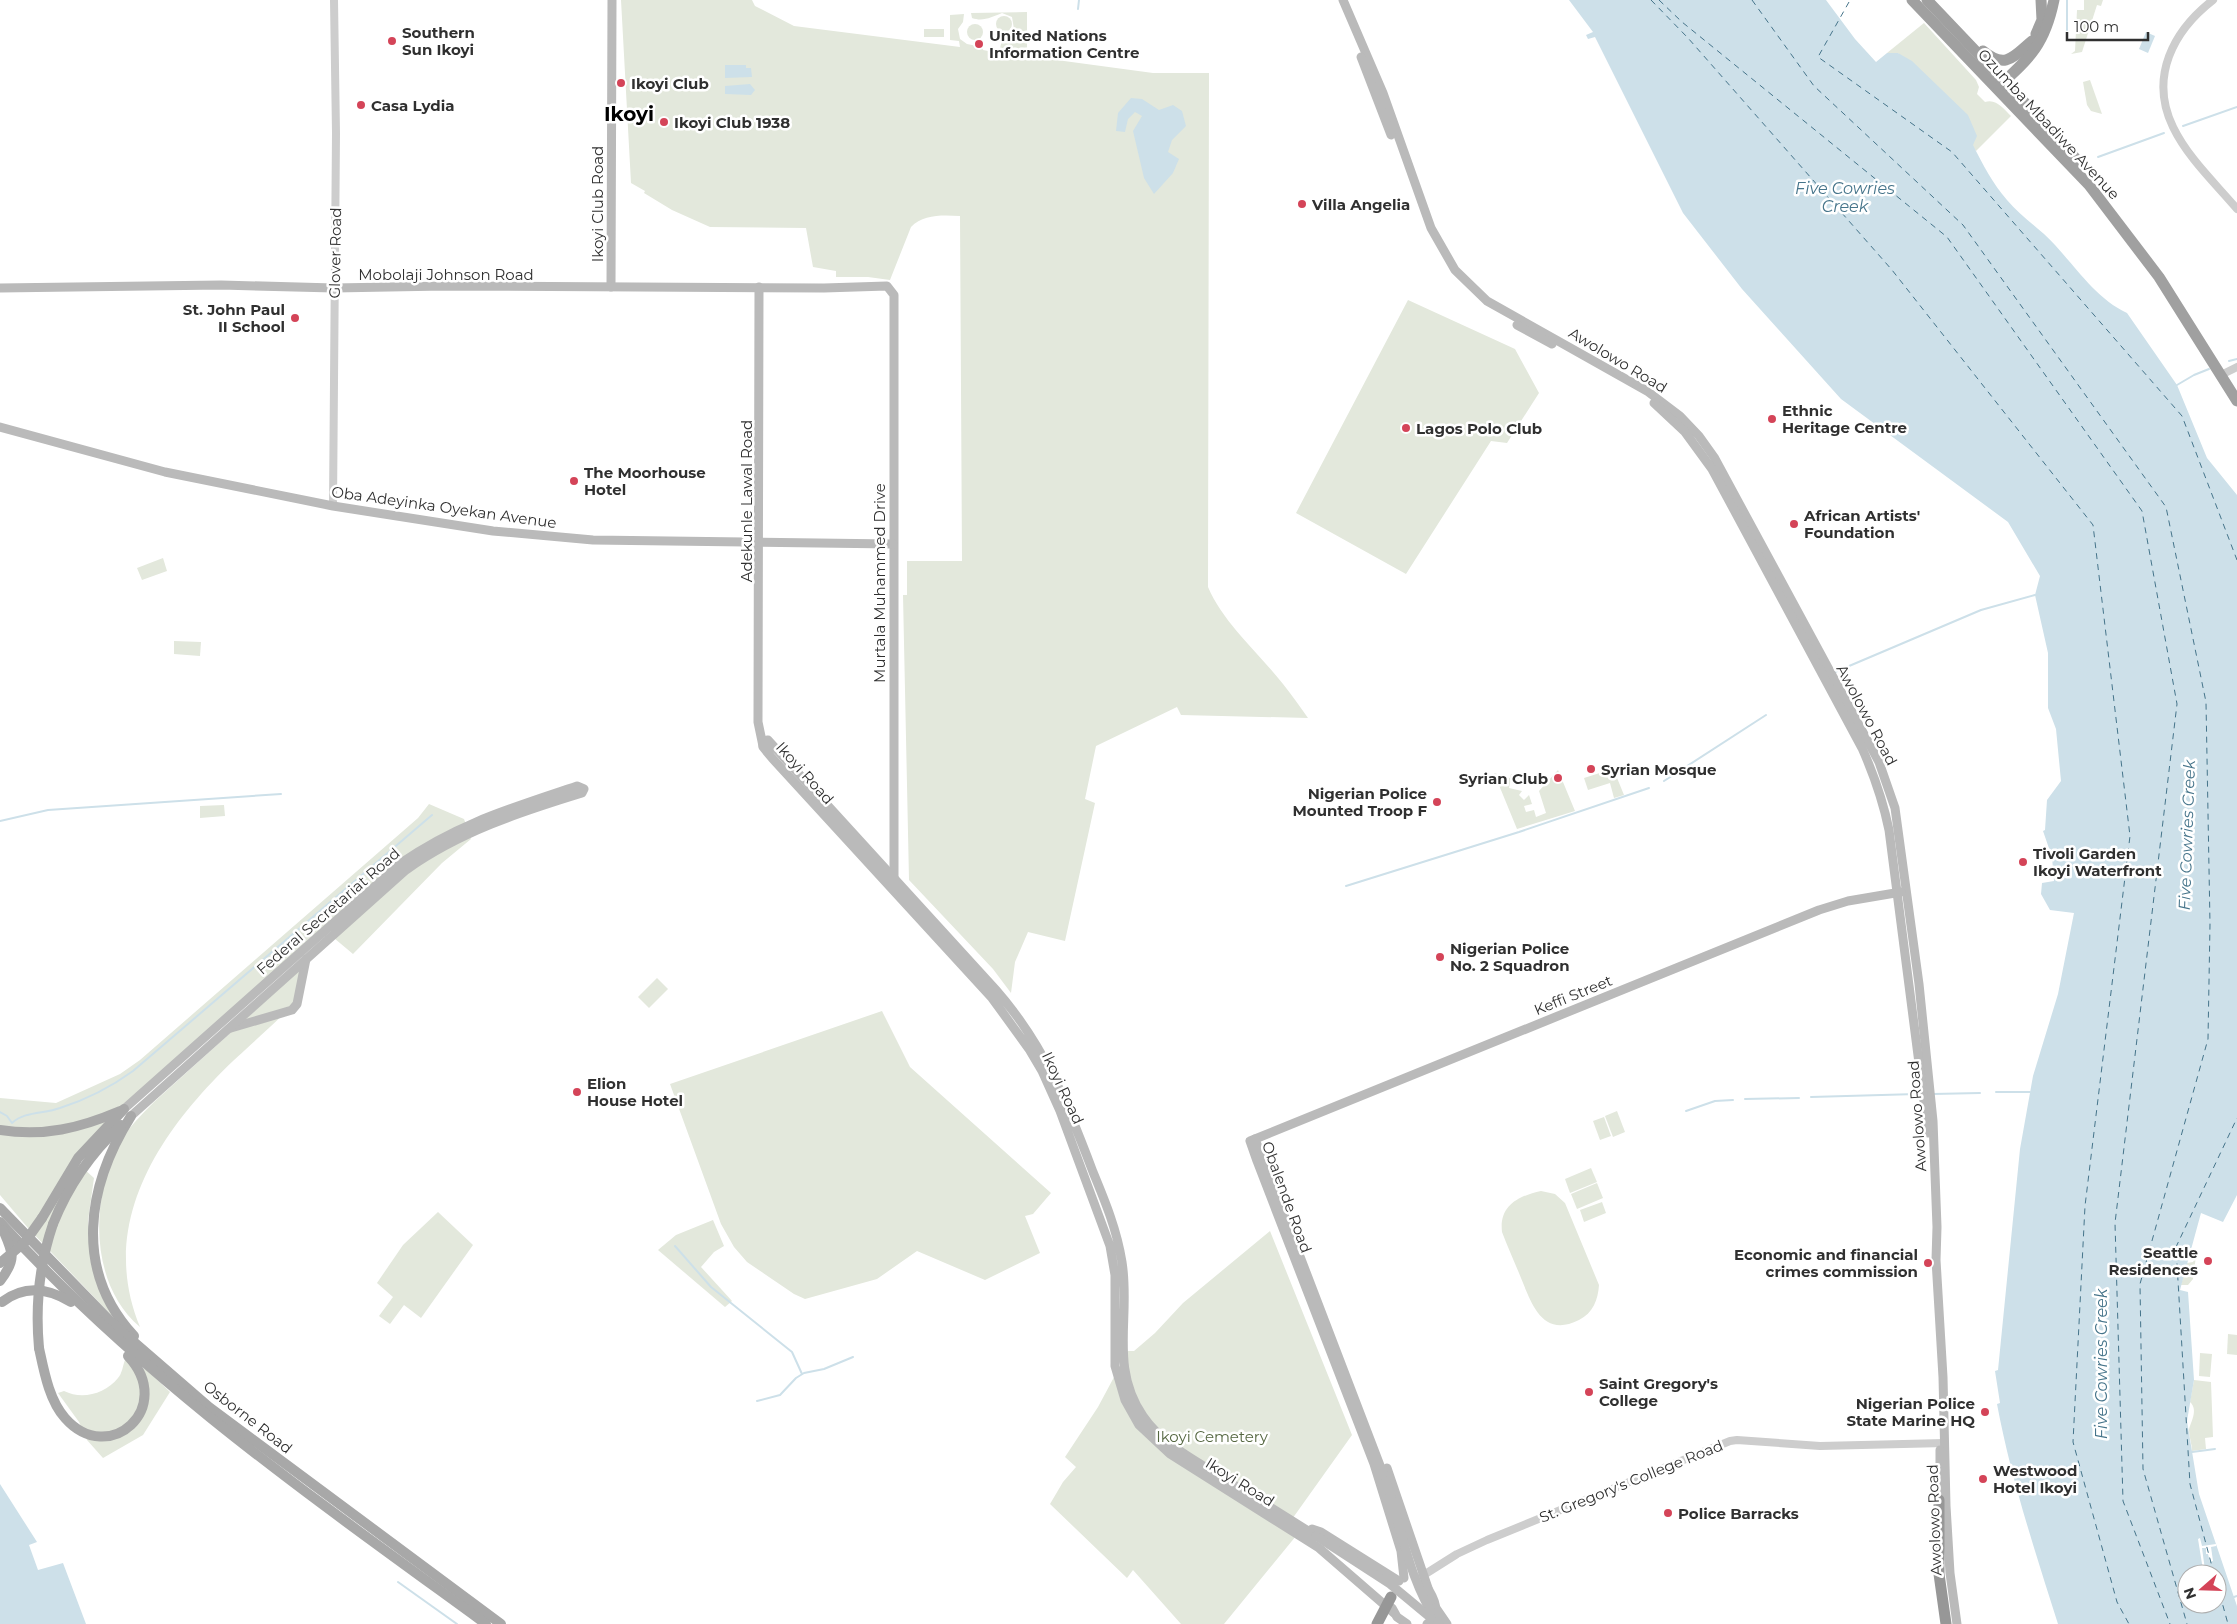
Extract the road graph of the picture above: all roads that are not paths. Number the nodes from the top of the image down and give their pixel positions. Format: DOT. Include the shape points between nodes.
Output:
graph roads {
  1 [pos="334,0"];
  2 [pos="612,0"];
  3 [pos="1337,0"];
  4 [pos="1343,0"];
  5 [pos="1912,0"];
  6 [pos="1927,0"];
  7 [pos="2041,0"];
  8 [pos="2054,0"];
  9 [pos="2213,0"];
  10 [pos="1965,39"];
  11 [pos="2032,41"];
  12 [pos="2022,65"];
  13 [pos="1999,82"];
  14 [pos="2061,141"];
  15 [pos="2237,209"];
  16 [pos="611,287"];
  17 [pos="0,288"];
  18 [pos="334,288"];
  19 [pos="759,288"];
  20 [pos="891,289"];
  21 [pos="2228,371"];
  22 [pos="2237,387"];
  23 [pos="2237,401"];
  24 [pos="0,427"];
  25 [pos="333,506"];
  26 [pos="760,544"];
  27 [pos="893,544"];
  28 [pos="765,743"];
  29 [pos="894,857"];
  30 [pos="881,863"];
  31 [pos="895,878"];
  32 [pos="892,888"];
  33 [pos="1901,892"];
  34 [pos="306,959"];
  35 [pos="228,1028"];
  36 [pos="128,1112"];
  37 [pos="115,1124"];
  38 [pos="0,1130"];
  39 [pos="1255,1139"];
  40 [pos="0,1208"];
  41 [pos="0,1223"];
  42 [pos="0,1263"];
  43 [pos="0,1281"];
  44 [pos="2,1302"];
  45 [pos="88,1313"];
  46 [pos="112,1336"];
  47 [pos="165,1370"];
  48 [pos="1942,1443"];
  49 [pos="1374,1447"];
  50 [pos="1940,1500"];
  51 [pos="1299,1525"];
  52 [pos="1421,1577"];
  53 [pos="1402,1580"];
  54 [pos="1390,1605"];
  55 [pos="1436,1608"];
  56 [pos="1406,1623"];
  57 [pos="486,1624"];
  58 [pos="501,1624"];
  59 [pos="1377,1624"];
  60 [pos="1426,1624"];
  61 [pos="1438,1624"];
  62 [pos="1447,1624"];
  63 [pos="1946,1624"];
  64 [pos="1951,1624"];
  65 [pos="1958,1624"];
  1 -- 18 [label="street, Glover Road"];
  2 -- 16 [label="main road, Ikoyi Club Road"];
  3 -- 33 [label="main road, Awolowo Road" via="1377,95 1426,229 1446,266 1464,287 1493,310 1654,403 1684,432 1712,469 1862,748 1883,800"];
  4 -- 33 [label="main road, Awolowo Road" via="1383,93 1431,228 1455,270 1487,301 1647,391 1680,416 1714,457 1879,762 1894,808"];
  5 -- 13 [label="highway, Ozumba Mbadiwe Avenue"];
  6 -- 10 [label="highway, Ozumba Mbadiwe Avenue"];
  7 -- 11 [label="highway" via="2042,20"];
  8 -- 12 [label="highway" via="2045,34"];
  9 -- 15 [label="street" via="2187,24 2173,45 2165,74 2165,99 2173,127 2181,140"];
  10 -- 11 [label="highway" via="1991,57 2002,60 2014,57"];
  10 -- 13 [label="highway, Ozumba Mbadiwe Avenue"];
  11 -- 13 [label="highway" via="2029,49"];
  12 -- 13 [label="highway"];
  12 -- 14 [label="highway" via="2017,78 2020,88"];
  13 -- 14 [label="highway, Ozumba Mbadiwe Avenue"];
  13 -- 21 [label="highway, Ozumba Mbadiwe Avenue" via="2126,232"];
  14 -- 21 [label="highway, Ozumba Mbadiwe Avenue" via="2137,234"];
  16 -- 18 [label="main road, Mobolaji Johnson Road"];
  16 -- 19 [label="main road, Mobolaji Johnson Road"];
  17 -- 18 [label="main road, Mobolaji Johnson Road" via="221,285"];
  18 -- 25 [label="street, Glover Road"];
  19 -- 20 [label="main road, Mobolaji Johnson Road" via="881,284"];
  19 -- 26 [label="main road, Adekunle Lawal Road"];
  20 -- 27 [label="main road, Murtala Muhammed Drive" via="894,294"];
  21 -- 22 [label="highway, Ozumba Mbadiwe Avenue"];
  21 -- 23 [label="highway, Ozumba Mbadiwe Avenue"];
  24 -- 25 [label="main road, Oba Adeyinka Oyekan Avenue" via="165,472"];
  25 -- 26 [label="main road, Oba Adeyinka Oyekan Avenue" via="444,524 566,538"];
  26 -- 27 [label="main road, Oba Adeyinka Oyekan Avenue"];
  26 -- 28 [label="main road, Adekunle Lawal Road" via="758,729"];
  27 -- 29 [label="main road, Murtala Muhammed Drive"];
  28 -- 30 [label="main road, Ikoyi Road"];
  28 -- 32 [label="main road, Ikoyi Road"];
  29 -- 30 [label="main road" via="888,863"];
  29 -- 31 [label="main road, Murtala Muhammed Drive"];
  30 -- 31 [label="main road, Ikoyi Road"];
  31 -- 32 [label="main road, Murtala Muhammed Drive"];
  31 -- 51 [label="main road, Ikoyi Road" via="1006,1001 1031,1034 1056,1078 1108,1209 1120,1249 1123,1367 1138,1408 1150,1426 1171,1445"];
  32 -- 54 [label="main road, Ikoyi Road" via="1001,1010 1029,1049 1053,1095 1110,1246 1115,1275 1115,1366 1125,1400 1140,1425 1170,1454 1319,1548"];
  33 -- 39 [label="main road, Keffi Street" via="1819,910"];
  33 -- 48 [label="main road, Awolowo Road" via="1930,1141 1930,1261"];
  34 -- 35 [label="main road, Federal Secretariat Road"];
  34 -- 35 [label="main road" via="298,1004 292,1010"];
  34 -- 36 [label="main road, Federal Secretariat Road" via="398,876 433,852 466,834 582,793 584,789 577,786 487,816 442,837 408,858"];
  35 -- 36 [label="main road, Federal Secretariat Road"];
  36 -- 37 [label="main road"];
  36 -- 37 [label="main road"];
  37 -- 38 [label="main road" via="55,1132"];
  37 -- 42 [label="main road, bridge" via="70,1170 26,1242"];
  37 -- 46 [label="main road, bridge" via="76,1177 53,1224 39,1280 39,1348 50,1389 65,1418 85,1433 109,1436 122,1432 136,1421 143,1410 146,1392 140,1371"];
  37 -- 47 [label="main road" via="95,1200 94,1239 99,1274 119,1318"];
  39 -- 49 [label="main road, Obalende Road"];
  39 -- 53 [label="main road, Obalende Road" via="1250,1141 1374,1464 1398,1543"];
  40 -- 47 [label="main road, Osborne Road" via="112,1324"];
  41 -- 43 [label="main road" via="13,1256 10,1268"];
  41 -- 45 [label="main road, Osborne Road"];
  44 -- 45 [label="main road" via="22,1292 47,1290"];
  45 -- 46 [label="main road, Osborne Road"];
  46 -- 57 [label="main road, Osborne Road" via="252,1452"];
  47 -- 58 [label="main road, Osborne Road" via="263,1449"];
  48 -- 50 [label="main road, Awolowo Road"];
  48 -- 52 [label="street, St. Gregory's College Road" via="1820,1446 1730,1441 1486,1540"];
  48 -- 65 [label="main road, Awolowo Road" via="1950,1573"];
  49 -- 52 [label="main road, Obalende Road" via="1395,1487"];
  49 -- 61 [label="main road, Obalende Road, bridge" via="1414,1576"];
  50 -- 63 [label="highway" via="1938,1538"];
  50 -- 64 [label="main road, Awolowo Road" via="1945,1591"];
  51 -- 53 [label="main road" via="1321,1532"];
  51 -- 61 [label="main road, Ikoyi Road, bridge" via="1390,1584"];
  52 -- 53 [label="main road" via="1410,1576"];
  52 -- 55 [label="main road, Obalende Road"];
  53 -- 54 [label="main road"];
  54 -- 56 [label="main road, Ikoyi Road"];
  54 -- 59 [label="highway"];
  55 -- 60 [label="main road" via="1435,1618"];
  55 -- 62 [label="main road, Obalende Road"];
}
